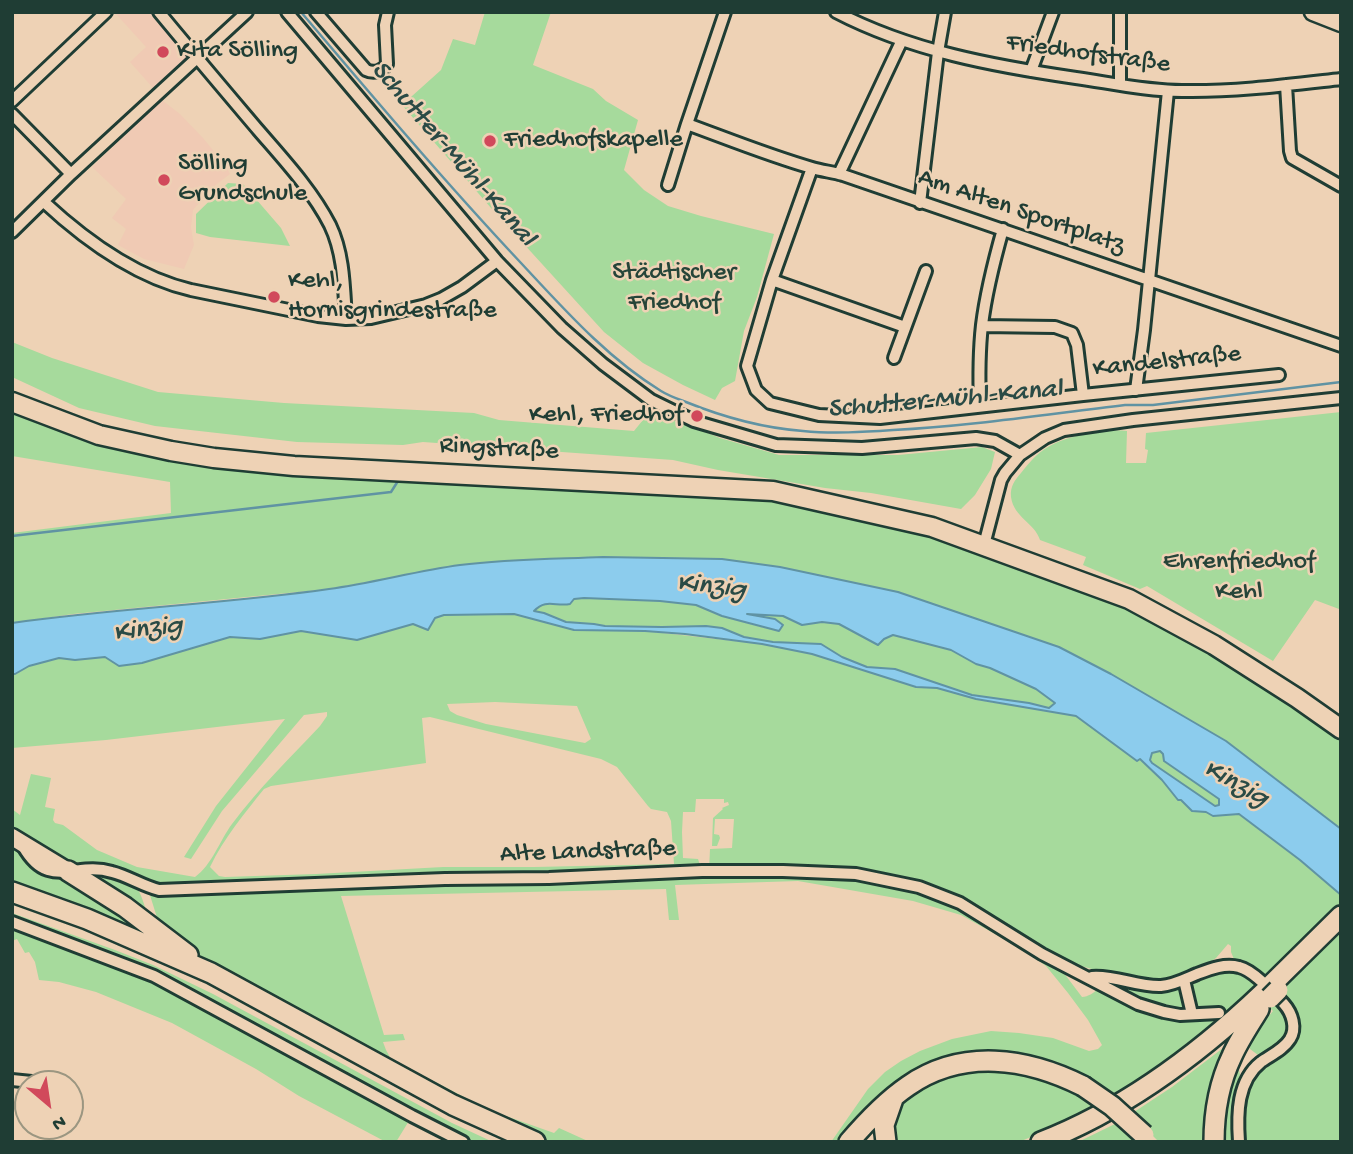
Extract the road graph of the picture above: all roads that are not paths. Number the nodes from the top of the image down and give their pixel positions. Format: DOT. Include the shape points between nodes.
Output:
graph roads {
  1 [pos="106,12"];
  2 [pos="159,12"];
  3 [pos="247,12"];
  4 [pos="287,12"];
  5 [pos="316,12"];
  6 [pos="388,12"];
  7 [pos="725,12"];
  8 [pos="836,12"];
  9 [pos="945,12"];
  10 [pos="1053,12"];
  11 [pos="1120,12"];
  12 [pos="1313,12"];
  13 [pos="1341,23"];
  14 [pos="902,40"];
  15 [pos="938,52"];
  16 [pos="197,58"];
  17 [pos="1031,71"];
  18 [pos="1341,79"];
  19 [pos="1120,85"];
  20 [pos="1286,85"];
  21 [pos="1168,91"];
  22 [pos="12,101"];
  23 [pos="12,114"];
  24 [pos="687,124"];
  25 [pos="813,168"];
  26 [pos="71,174"];
  27 [pos="839,174"];
  28 [pos="668,185"];
  29 [pos="1341,186"];
  30 [pos="44,202"];
  31 [pos="920,203"];
  32 [pos="1003,229"];
  33 [pos="12,232"];
  34 [pos="497,261"];
  35 [pos="926,271"];
  36 [pos="772,280"];
  37 [pos="1149,280"];
  38 [pos="346,319"];
  39 [pos="982,326"];
  40 [pos="905,327"];
  41 [pos="1341,346"];
  42 [pos="894,358"];
  43 [pos="1279,375"];
  44 [pos="1136,390"];
  45 [pos="1083,394"];
  46 [pos="1341,398"];
  47 [pos="12,402"];
  48 [pos="980,406"];
  49 [pos="1020,455"];
  50 [pos="984,545"];
  51 [pos="1341,729"];
  52 [pos="16,839"];
  53 [pos="98,869"];
  54 [pos="68,871"];
  55 [pos="12,892"];
  56 [pos="104,892"];
  57 [pos="12,904"];
  58 [pos="1341,916"];
  59 [pos="12,922"];
  60 [pos="1341,927"];
  61 [pos="1291,971"];
  62 [pos="211,973"];
  63 [pos="1089,978"];
  64 [pos="1184,980"];
  65 [pos="1269,995"];
  66 [pos="1219,1013"];
  67 [pos="1192,1014"];
  68 [pos="1232,1055"];
  69 [pos="1252,1070"];
  70 [pos="895,1096"];
  71 [pos="1147,1139"];
  72 [pos="463,1142"];
  73 [pos="510,1142"];
  74 [pos="535,1142"];
  75 [pos="849,1142"];
  76 [pos="886,1142"];
  77 [pos="1041,1142"];
  78 [pos="1068,1142"];
  79 [pos="1214,1142"];
  80 [pos="1239,1142"];
  1 -- 22 [label="street"];
  2 -- 16 [label="street"];
  3 -- 16 [label="street"];
  4 -- 34 [label="street"];
  5 -- 6 [label="street" via="366,70 373,72 387,64"];
  7 -- 24 [label="street"];
  8 -- 14 [label="street, Friedhofstraße"];
  9 -- 15 [label="street"];
  10 -- 17 [label="street"];
  11 -- 19 [label="street"];
  12 -- 13 [label="street"];
  14 -- 15 [label="street, Friedhofstraße"];
  14 -- 27 [label="street"];
  15 -- 17 [label="street, Friedhofstraße"];
  15 -- 31 [label="street"];
  16 -- 26 [label="street"];
  16 -- 38 [label="street" via="290,168 330,226 342,268"];
  17 -- 19 [label="street, Friedhofstraße"];
  18 -- 20 [label="street, Friedhofstraße"];
  19 -- 21 [label="street, Friedhofstraße"];
  20 -- 21 [label="street, Friedhofstraße"];
  20 -- 29 [label="street" via="1292,158"];
  21 -- 37 [label="street"];
  23 -- 26 [label="street"];
  24 -- 25 [label="street, Am Alten Sportplatz"];
  24 -- 28 [label="street"];
  25 -- 27 [label="street, Am Alten Sportplatz"];
  25 -- 36 [label="street, Kandelstraße"];
  26 -- 30 [label="street"];
  27 -- 31 [label="street, Am Alten Sportplatz"];
  30 -- 33 [label="street"];
  30 -- 38 [label="street" via="114,257 152,278"];
  31 -- 32 [label="street, Am Alten Sportplatz"];
  32 -- 37 [label="street, Am Alten Sportplatz"];
  32 -- 39 [label="street"];
  34 -- 38 [label="street" via="463,287 426,305"];
  34 -- 49 [label="street" via="603,364 651,400 694,421 776,445 862,448 976,438 995,441"];
  35 -- 40 [label="street"];
  36 -- 40 [label="street"];
  36 -- 48 [label="street, Kandelstraße" via="747,366 756,390 770,403 819,415 866,418"];
  37 -- 41 [label="street, Am Alten Sportplatz"];
  37 -- 44 [label="street"];
  39 -- 45 [label="street" via="1055,327 1072,333"];
  39 -- 48 [label="street"];
  40 -- 42 [label="street"];
  43 -- 44 [label="street, Kandelstraße"];
  44 -- 45 [label="street, Kandelstraße"];
  45 -- 48 [label="street, Kandelstraße"];
  46 -- 49 [label="street" via="1084,426 1045,438"];
  47 -- 50 [label="main road, Ringstraße" via="99,435 214,458 773,491 932,527"];
  49 -- 50 [label="street" via="1002,480"];
  50 -- 51 [label="main road, Ringstraße" via="1129,599 1214,645"];
  52 -- 54 [label="street"];
  53 -- 54 [label="street, Alte Landstraße"];
  53 -- 56 [label="highway" via="93,879"];
  53 -- 63 [label="street, Alte Landstraße" via="147,887 177,891 709,871 856,874 919,887 960,903"];
  54 -- 56 [label="highway"];
  55 -- 62 [label="highway"];
  56 -- 62 [label="highway"];
  57 -- 73 [label="highway" via="170,967 411,1095"];
  58 -- 61 [label="highway"];
  59 -- 72 [label="street" via="153,976"];
  60 -- 61 [label="highway"];
  61 -- 65 [label="highway"];
  62 -- 74 [label="highway" via="453,1105"];
  63 -- 64 [label="street" via="1161,986"];
  63 -- 67 [label="street, Alte Landstraße" via="1138,1004 1164,1013"];
  64 -- 67 [label="street"];
  64 -- 69 [label="street" via="1219,966 1239,967 1288,1009 1293,1025 1290,1039"];
  65 -- 68 [label="highway"];
  65 -- 77 [label="highway" via="1164,1076"];
  65 -- 78 [label="highway" via="1222,1043 1170,1084"];
  66 -- 67 [label="street, Alte Landstraße"];
  68 -- 69 [label="street"];
  68 -- 79 [label="highway" via="1216,1107"];
  69 -- 80 [label="street" via="1240,1100"];
  70 -- 71 [label="highway, bridge" via="925,1076 955,1066 1009,1061 1059,1074 1083,1086"];
  70 -- 75 [label="highway"];
  70 -- 76 [label="highway" via="884,1125"];
}
